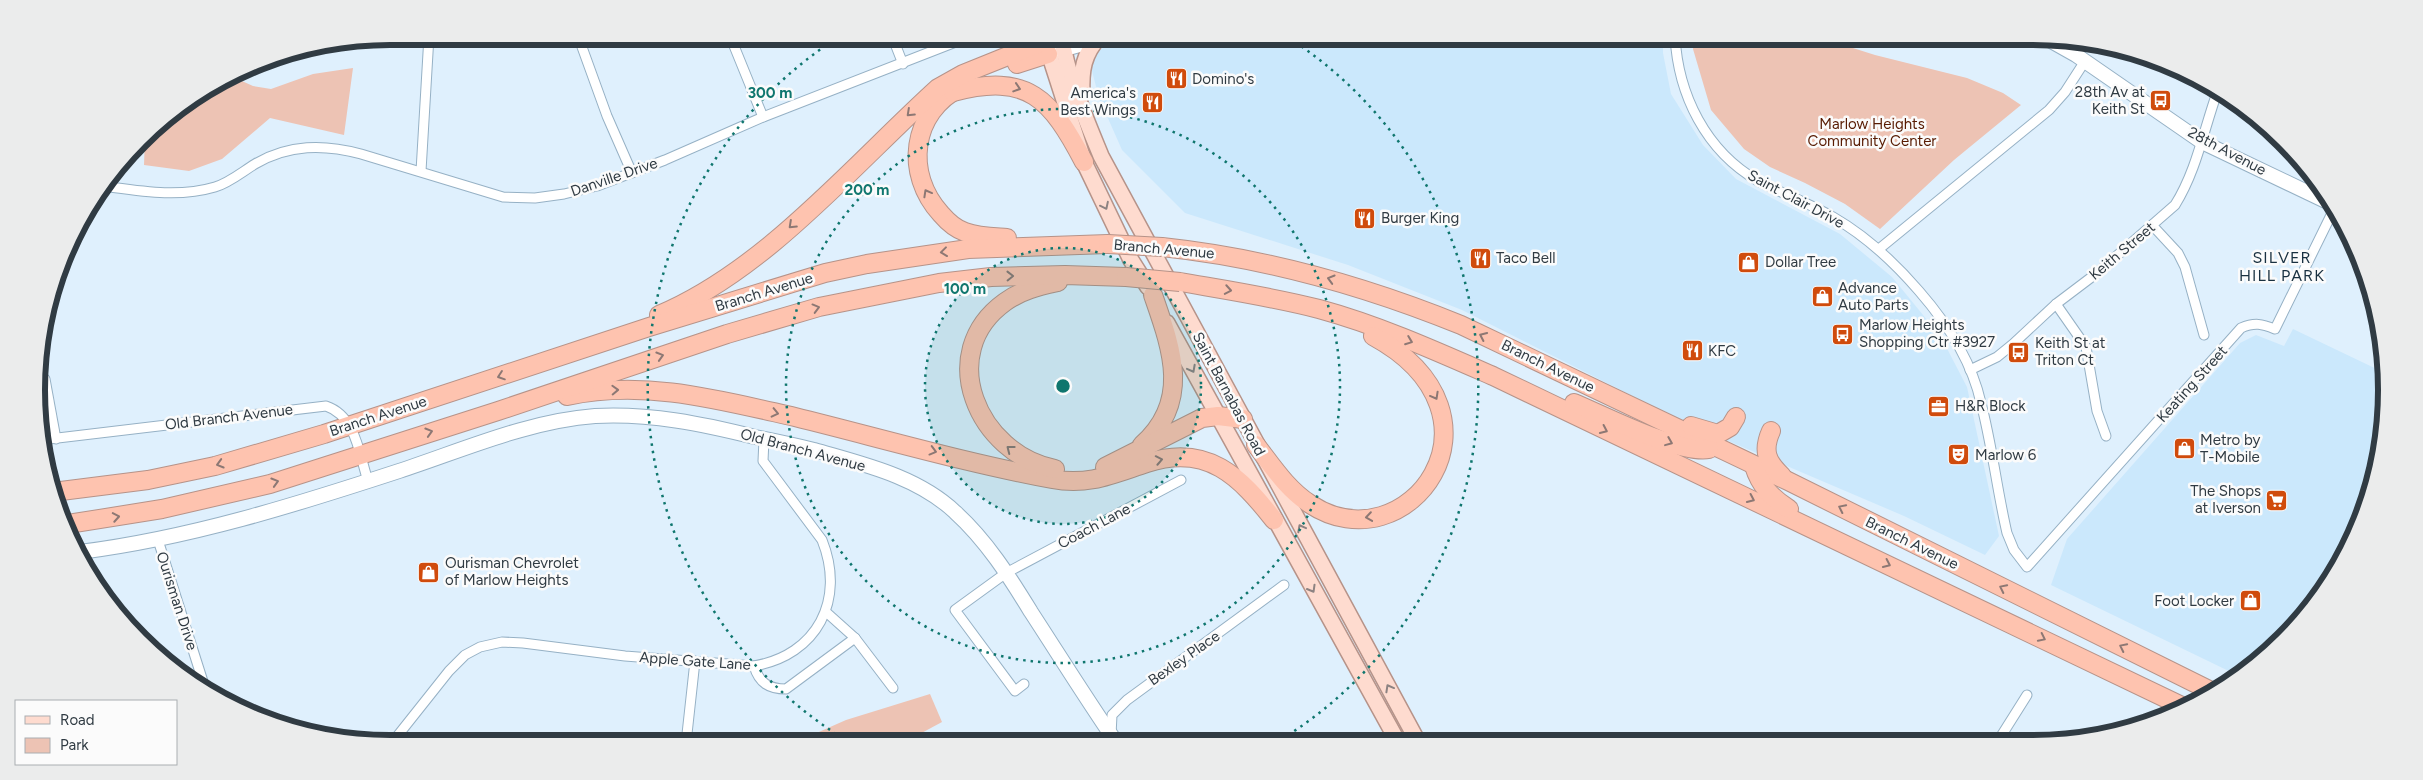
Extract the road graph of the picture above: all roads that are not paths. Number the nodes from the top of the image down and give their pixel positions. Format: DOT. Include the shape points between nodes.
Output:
graph roads {
  1 [pos="428,45"];
  2 [pos="581,45"];
  3 [pos="734,45"];
  4 [pos="896,45"];
  5 [pos="949,45"];
  6 [pos="1011,45"];
  7 [pos="1044,45"];
  8 [pos="1047,45"];
  9 [pos="1054,45"];
  10 [pos="1054,45"];
  11 [pos="1094,45"];
  12 [pos="1676,45"];
  13 [pos="2060,46"];
  14 [pos="2082,49"];
  15 [pos="2080,58"];
  16 [pos="995,61"];
  17 [pos="904,64"];
  18 [pos="952,92"];
  19 [pos="2216,97"];
  20 [pos="1083,114"];
  21 [pos="763,117"];
  22 [pos="2202,142"];
  23 [pos="1084,162"];
  24 [pos="421,171"];
  25 [pos="632,173"];
  26 [pos="111,187"];
  27 [pos="2321,200"];
  28 [pos="2330,215"];
  29 [pos="2152,225"];
  30 [pos="1080,244"];
  31 [pos="1879,249"];
  32 [pos="1098,276"];
  33 [pos="1153,295"];
  34 [pos="1279,301"];
  35 [pos="2056,304"];
  36 [pos="2204,334"];
  37 [pos="547,360"];
  38 [pos="1970,370"];
  39 [pos="1493,376"];
  40 [pos="45,380"];
  41 [pos="1606,394"];
  42 [pos="498,412"];
  43 [pos="1218,416"];
  44 [pos="1736,416"];
  45 [pos="1243,419"];
  46 [pos="350,425"];
  47 [pos="1771,431"];
  48 [pos="2106,436"];
  49 [pos="56,439"];
  50 [pos="764,439"];
  51 [pos="49,440"];
  52 [pos="1256,445"];
  53 [pos="1716,448"];
  54 [pos="360,455"];
  55 [pos="1122,460"];
  56 [pos="1754,466"];
  57 [pos="1182,480"];
  58 [pos="368,481"];
  59 [pos="1788,481"];
  60 [pos="60,491"];
  61 [pos="1274,520"];
  62 [pos="72,523"];
  63 [pos="158,540"];
  64 [pos="1843,543"];
  65 [pos="85,551"];
  66 [pos="2027,567"];
  67 [pos="1006,572"];
  68 [pos="1284,586"];
  69 [pos="826,612"];
  70 [pos="855,638"];
  71 [pos="695,661"];
  72 [pos="754,666"];
  73 [pos="2178,675"];
  74 [pos="202,680"];
  75 [pos="2133,683"];
  76 [pos="1024,684"];
  77 [pos="2211,686"];
  78 [pos="892,688"];
  79 [pos="2206,689"];
  80 [pos="2028,695"];
  81 [pos="2177,704"];
  82 [pos="2171,706"];
  83 [pos="398,735"];
  84 [pos="687,735"];
  85 [pos="1107,735"];
  86 [pos="1110,735"];
  87 [pos="1393,735"];
  88 [pos="1414,735"];
  89 [pos="2002,735"];
  1 -- 24 [label="street"];
  2 -- 25 [label="street"];
  3 -- 21 [label="street"];
  4 -- 17 [label="street"];
  5 -- 17 [label="street, Danville Drive"];
  6 -- 16 [label="highway"];
  7 -- 16 [label="highway"];
  8 -- 18 [label="highway"];
  9 -- 20 [label="main road, Saint Barnabas Road"];
  10 -- 23 [label="main road, Saint Barnabas Road"];
  11 -- 20 [label="main road" via="1084,59 1081,72"];
  12 -- 31 [label="street, Saint Clair Drive" via="1679,70 1694,112 1712,141 1727,157 1757,180 1833,217"];
  13 -- 15 [label="street, 28th Avenue"];
  14 -- 15 [label="street"];
  15 -- 22 [label="street, 28th Avenue"];
  15 -- 31 [label="street" via="2065,92 2049,110"];
  16 -- 37 [label="highway, one-way" via="938,88 742,268 668,311"];
  17 -- 21 [label="street, Danville Drive"];
  18 -- 23 [label="highway, one-way" via="974,86 1006,85 1036,95 1056,115"];
  30 -- 18 [label="highway, one-way" via="964,232 934,207 917,170 918,147 923,126 932,110"];
  19 -- 22 [label="street, Keith Street"];
  20 -- 45 [label="main road, Saint Barnabas Road" via="1101,156"];
  21 -- 25 [label="street, Danville Drive"];
  22 -- 27 [label="street, 28th Avenue"];
  22 -- 29 [label="street, Keith Street" via="2175,205"];
  23 -- 33 [label="main road, Saint Barnabas Road, one-way" via="1131,260"];
  24 -- 25 [label="street, Danville Drive" via="503,197 535,198 573,192"];
  24 -- 26 [label="street, Danville Drive" via="339,148 317,146 270,156 217,187 183,194"];
  28 -- 66 [label="street, Keating Street" via="2275,330 2252,323 2241,328"];
  29 -- 35 [label="street, Keith Street"];
  29 -- 36 [label="street" via="2178,253 2185,267"];
  30 -- 37 [label="highway, Branch Avenue, one-way" via="968,249 825,273"];
  41 -- 30 [label="highway, Branch Avenue, one-way, bridge" via="1461,325 1331,279 1216,252"];
  31 -- 38 [label="street, Saint Clair Drive" via="1930,304"];
  32 -- 34 [label="highway, Branch Avenue, one-way, bridge" via="1180,282"];
  42 -- 32 [label="highway, Branch Avenue, one-way" via="630,365 819,307 939,283 991,277"];
  55 -- 32 [label="highway, one-way" via="1085,471 1040,466 1001,442 975,405 969,384 976,339 989,316 1005,302 1040,286"];
  33 -- 43 [label="main road, Saint Barnabas Road, one-way"];
  33 -- 55 [label="highway" via="1173,356 1172,394 1164,417 1152,436"];
  34 -- 39 [label="highway, Branch Avenue, one-way" via="1358,321"];
  34 -- 52 [label="highway, one-way" via="1297,312 1372,336 1405,358 1425,378 1440,404 1444,447 1422,490 1396,510 1364,518 1342,517 1312,505 1291,490"];
  35 -- 38 [label="street, Keith Street" via="2013,344"];
  35 -- 48 [label="street" via="2086,347"];
  37 -- 46 [label="highway, Branch Avenue, one-way"];
  38 -- 66 [label="street, Saint Clair Drive" via="1981,402 2006,533"];
  39 -- 53 [label="highway, one-way" via="1561,398 1679,446 1702,451"];
  39 -- 64 [label="highway, Branch Avenue, one-way"];
  40 -- 49 [label="street"];
  41 -- 44 [label="highway" via="1718,434 1730,427"];
  41 -- 53 [label="highway, Branch Avenue"];
  54 -- 42 [label="highway, Branch Avenue, one-way"];
  42 -- 61 [label="highway, one-way" via="578,394 666,390 732,402 1054,479 1100,479 1165,459 1195,459 1212,462 1244,483"];
  43 -- 45 [label="highway"];
  43 -- 55 [label="highway" via="1202,418"];
  43 -- 61 [label="main road, Saint Barnabas Road"];
  45 -- 52 [label="main road, Saint Barnabas Road"];
  46 -- 49 [label="street, Old Branch Avenue" via="343,414 326,406"];
  46 -- 54 [label="street, Old Branch Avenue"];
  46 -- 60 [label="highway, Branch Avenue, one-way" via="192,471"];
  47 -- 59 [label="highway" via="1765,448 1766,456 1771,466"];
  49 -- 51 [label="street, Old Branch Avenue"];
  50 -- 58 [label="street, Old Branch Avenue" via="698,423 644,416 594,416 523,429"];
  50 -- 67 [label="street, Old Branch Avenue" via="790,443 892,474 923,489 952,508 975,530"];
  50 -- 69 [label="street, Apple Gate Lane" via="763,461 806,516 827,553 831,591"];
  88 -- 52 [label="main road, Saint Barnabas Road, one-way"];
  53 -- 56 [label="highway, Branch Avenue"];
  54 -- 58 [label="street, Old Branch Avenue"];
  62 -- 54 [label="highway, Branch Avenue, one-way" via="154,510 270,484"];
  56 -- 59 [label="highway, Branch Avenue"];
  56 -- 64 [label="highway" via="1763,487 1775,499"];
  57 -- 67 [label="street, Coach Lane"];
  58 -- 63 [label="street, Old Branch Avenue" via="234,523"];
  73 -- 59 [label="highway, Branch Avenue, one-way"];
  61 -- 87 [label="main road, Saint Barnabas Road, one-way"];
  63 -- 65 [label="street, Old Branch Avenue"];
  63 -- 74 [label="street, Ourisman Drive"];
  64 -- 75 [label="highway, Branch Avenue, one-way"];
  67 -- 76 [label="street, Coach Lane" via="955,610 1015,691"];
  67 -- 85 [label="street, Old Branch Avenue"];
  68 -- 86 [label="street, Bexley Place" via="1121,705 1112,715"];
  69 -- 70 [label="street"];
  69 -- 72 [label="street, Apple Gate Lane" via="818,627 796,650 770,663"];
  70 -- 72 [label="street" via="786,688 767,686 759,679"];
  70 -- 78 [label="street"];
  71 -- 72 [label="street, Apple Gate Lane"];
  71 -- 83 [label="street, Apple Gate Lane" via="523,643 502,642 480,647 465,655 449,671"];
  71 -- 84 [label="street"];
  73 -- 77 [label="highway"];
  73 -- 79 [label="highway, Branch Avenue"];
  75 -- 81 [label="highway, Branch Avenue"];
  75 -- 82 [label="highway"];
  80 -- 89 [label="street"];
}
